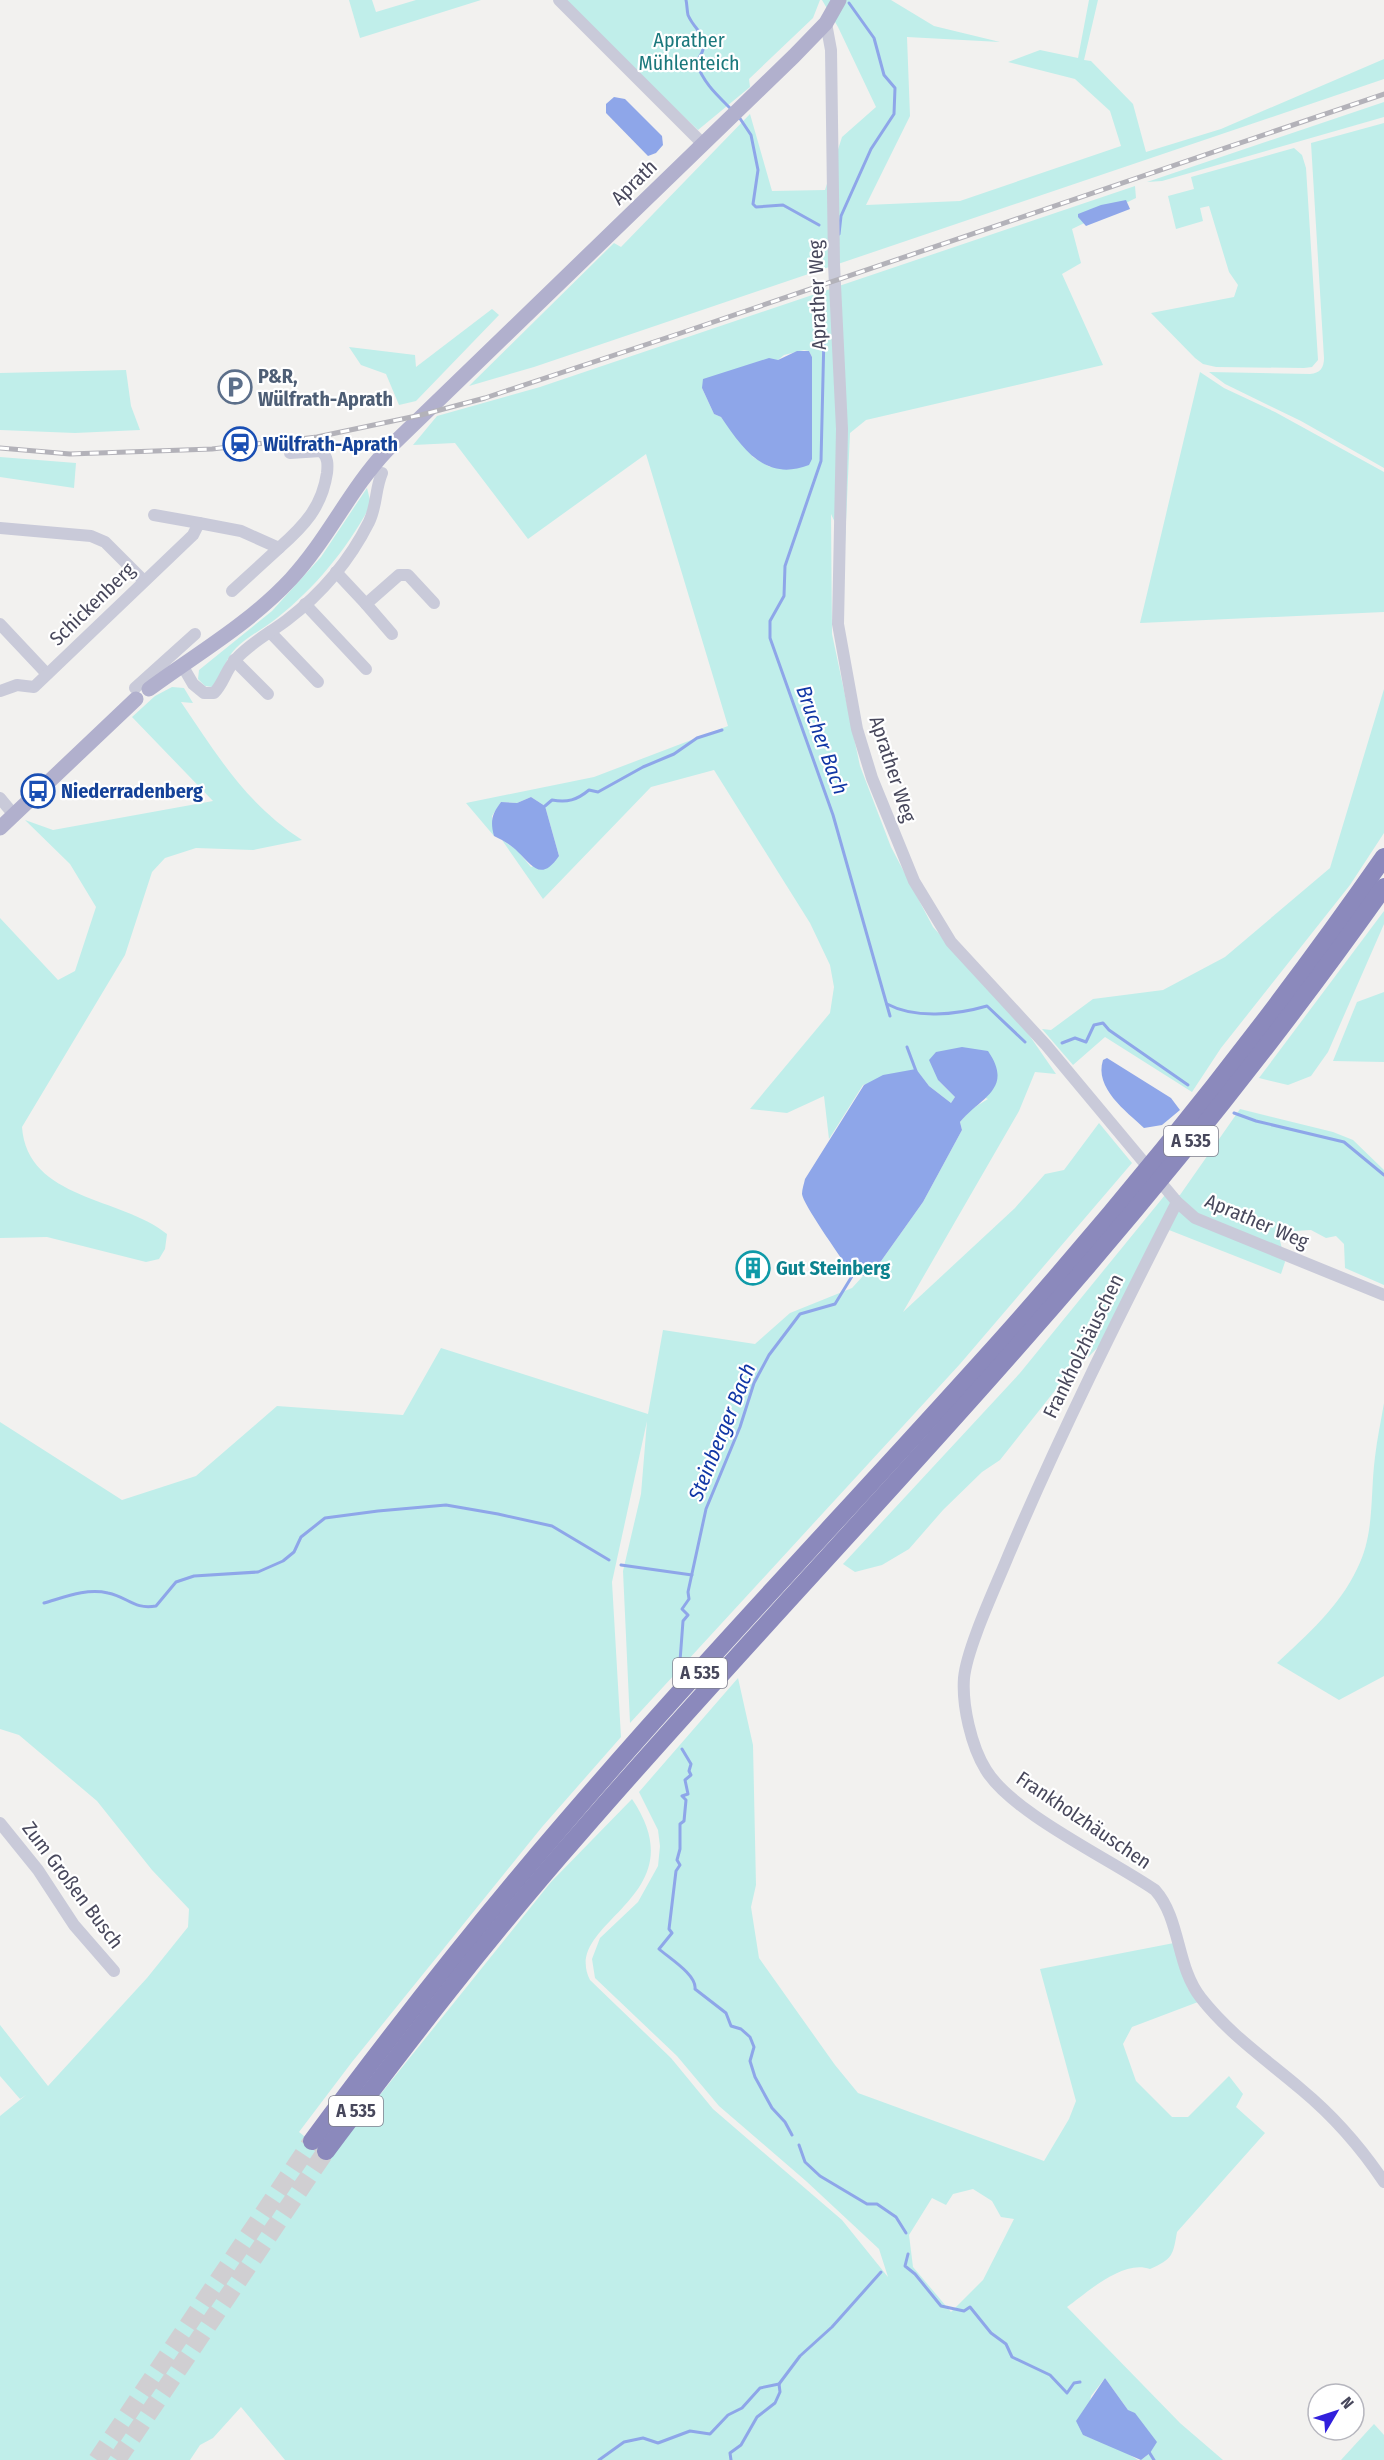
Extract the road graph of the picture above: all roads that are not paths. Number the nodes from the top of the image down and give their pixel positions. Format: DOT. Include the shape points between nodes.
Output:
graph roads {
  1 [pos="559,0"];
  2 [pos="840,0"];
  3 [pos="826,23"];
  4 [pos="703,144"];
  5 [pos="290,453"];
  6 [pos="382,473"];
  7 [pos="154,515"];
  8 [pos="199,523"];
  9 [pos="0,528"];
  10 [pos="279,548"];
  11 [pos="336,572"];
  12 [pos="144,581"];
  13 [pos="232,591"];
  14 [pos="434,603"];
  15 [pos="305,604"];
  16 [pos="366,604"];
  17 [pos="0,624"];
  18 [pos="270,632"];
  19 [pos="195,634"];
  20 [pos="393,634"];
  21 [pos="234,660"];
  22 [pos="182,665"];
  23 [pos="366,669"];
  24 [pos="47,674"];
  25 [pos="318,682"];
  26 [pos="141,688"];
  27 [pos="0,691"];
  28 [pos="268,694"];
  29 [pos="0,798"];
  30 [pos="14,814"];
  31 [pos="0,828"];
  32 [pos="1384,857"];
  33 [pos="1384,887"];
  34 [pos="1288,1005"];
  35 [pos="1177,1202"];
  36 [pos="1384,1295"];
  37 [pos="0,1823"];
  38 [pos="114,1971"];
  39 [pos="319,2146"];
  40 [pos="1384,2182"];
  1 -- 4 [label="street"];
  2 -- 3 [label="main road, Aprath"];
  3 -- 4 [label="main road, Aprath"];
  3 -- 35 [label="street, Aprather Weg" via="831,50 834,264 842,429 838,624 855,719 872,778 914,881 951,942 1046,1045"];
  4 -- 22 [label="main road, Aprath" via="376,462 291,579 238,628"];
  5 -- 10 [label="street" via="321,451 328,466 320,503"];
  6 -- 11 [label="street" via="370,520"];
  7 -- 8 [label="street"];
  8 -- 10 [label="street" via="241,531"];
  8 -- 12 [label="street, Schickenberg" via="193,535"];
  9 -- 12 [label="street" via="91,536 105,542"];
  10 -- 13 [label="street"];
  11 -- 15 [label="street"];
  11 -- 16 [label="street"];
  12 -- 24 [label="street, Schickenberg"];
  14 -- 16 [label="street" via="408,575 399,575"];
  15 -- 18 [label="street"];
  15 -- 23 [label="street"];
  16 -- 20 [label="street"];
  17 -- 24 [label="street"];
  18 -- 21 [label="street"];
  18 -- 25 [label="street"];
  19 -- 26 [label="street"];
  21 -- 22 [label="street" via="214,693 204,693 193,684"];
  21 -- 28 [label="street"];
  22 -- 26 [label="main road, Aprath"];
  24 -- 27 [label="street, Schickenberg" via="34,687"];
  26 -- 30 [label="main road, Aprath"];
  29 -- 30 [label="street"];
  30 -- 31 [label="main road, Aprath"];
  32 -- 34 [label="highway, A 535"];
  33 -- 34 [label="highway, A 535"];
  34 -- 39 [label="highway, A 535" via="1200,1131 1006,1334 841,1529 448,1963"];
  35 -- 36 [label="street, Aprather Weg" via="1195,1218"];
  35 -- 40 [label="street, Frankholzhäuschen" via="1067,1421 1000,1576 964,1675 966,1706 979,1756 992,1780 1025,1808 1155,1890 1167,1909 1199,1996 1239,2039 1324,2110"];
  37 -- 38 [label="street, Zum Großen Busch" via="32,1861 74,1925"];
}
